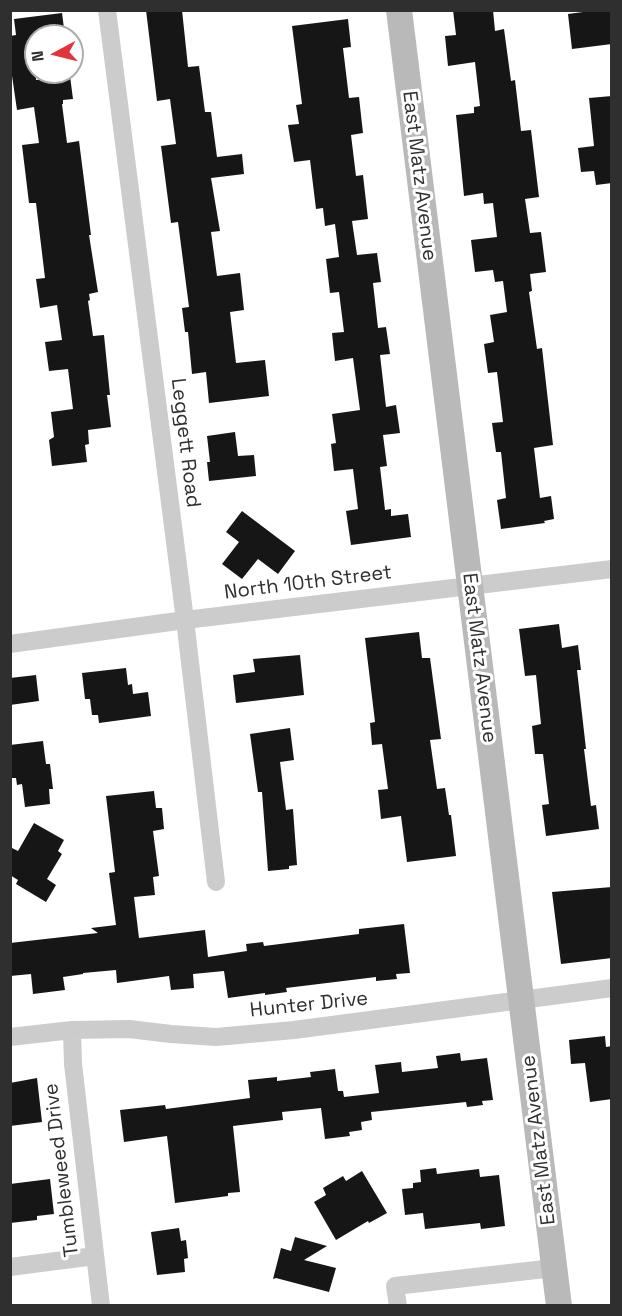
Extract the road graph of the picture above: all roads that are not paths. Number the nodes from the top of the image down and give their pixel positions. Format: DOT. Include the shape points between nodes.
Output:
graph roads {
  1 [pos="107,10"];
  2 [pos="399,10"];
  3 [pos="612,568"];
  4 [pos="471,587"];
  5 [pos="185,620"];
  6 [pos="10,644"];
  7 [pos="216,882"];
  8 [pos="612,988"];
  9 [pos="522,1000"];
  10 [pos="72,1030"];
  11 [pos="10,1037"];
  12 [pos="94,1256"];
  13 [pos="10,1267"];
  14 [pos="554,1268"];
  15 [pos="101,1305"];
  16 [pos="398,1305"];
  17 [pos="559,1305"];
  1 -- 5 [label="street, Leggett Road"];
  2 -- 4 [label="street, East Matz Avenue"];
  3 -- 4 [label="street, North 10th Street"];
  4 -- 5 [label="street, North 10th Street"];
  4 -- 9 [label="street, East Matz Avenue"];
  5 -- 6 [label="street, North 10th Street"];
  5 -- 7 [label="street, Leggett Road"];
  8 -- 9 [label="street, Hunter Drive"];
  9 -- 10 [label="street, Hunter Drive" via="224,1036 129,1029"];
  9 -- 14 [label="street, East Matz Avenue"];
  10 -- 11 [label="street, Hunter Drive"];
  10 -- 12 [label="street, Tumbleweed Drive"];
  12 -- 13 [label="street"];
  12 -- 15 [label="street, Tumbleweed Drive"];
  14 -- 16 [label="street" via="396,1286"];
  14 -- 17 [label="street, East Matz Avenue"];
}
